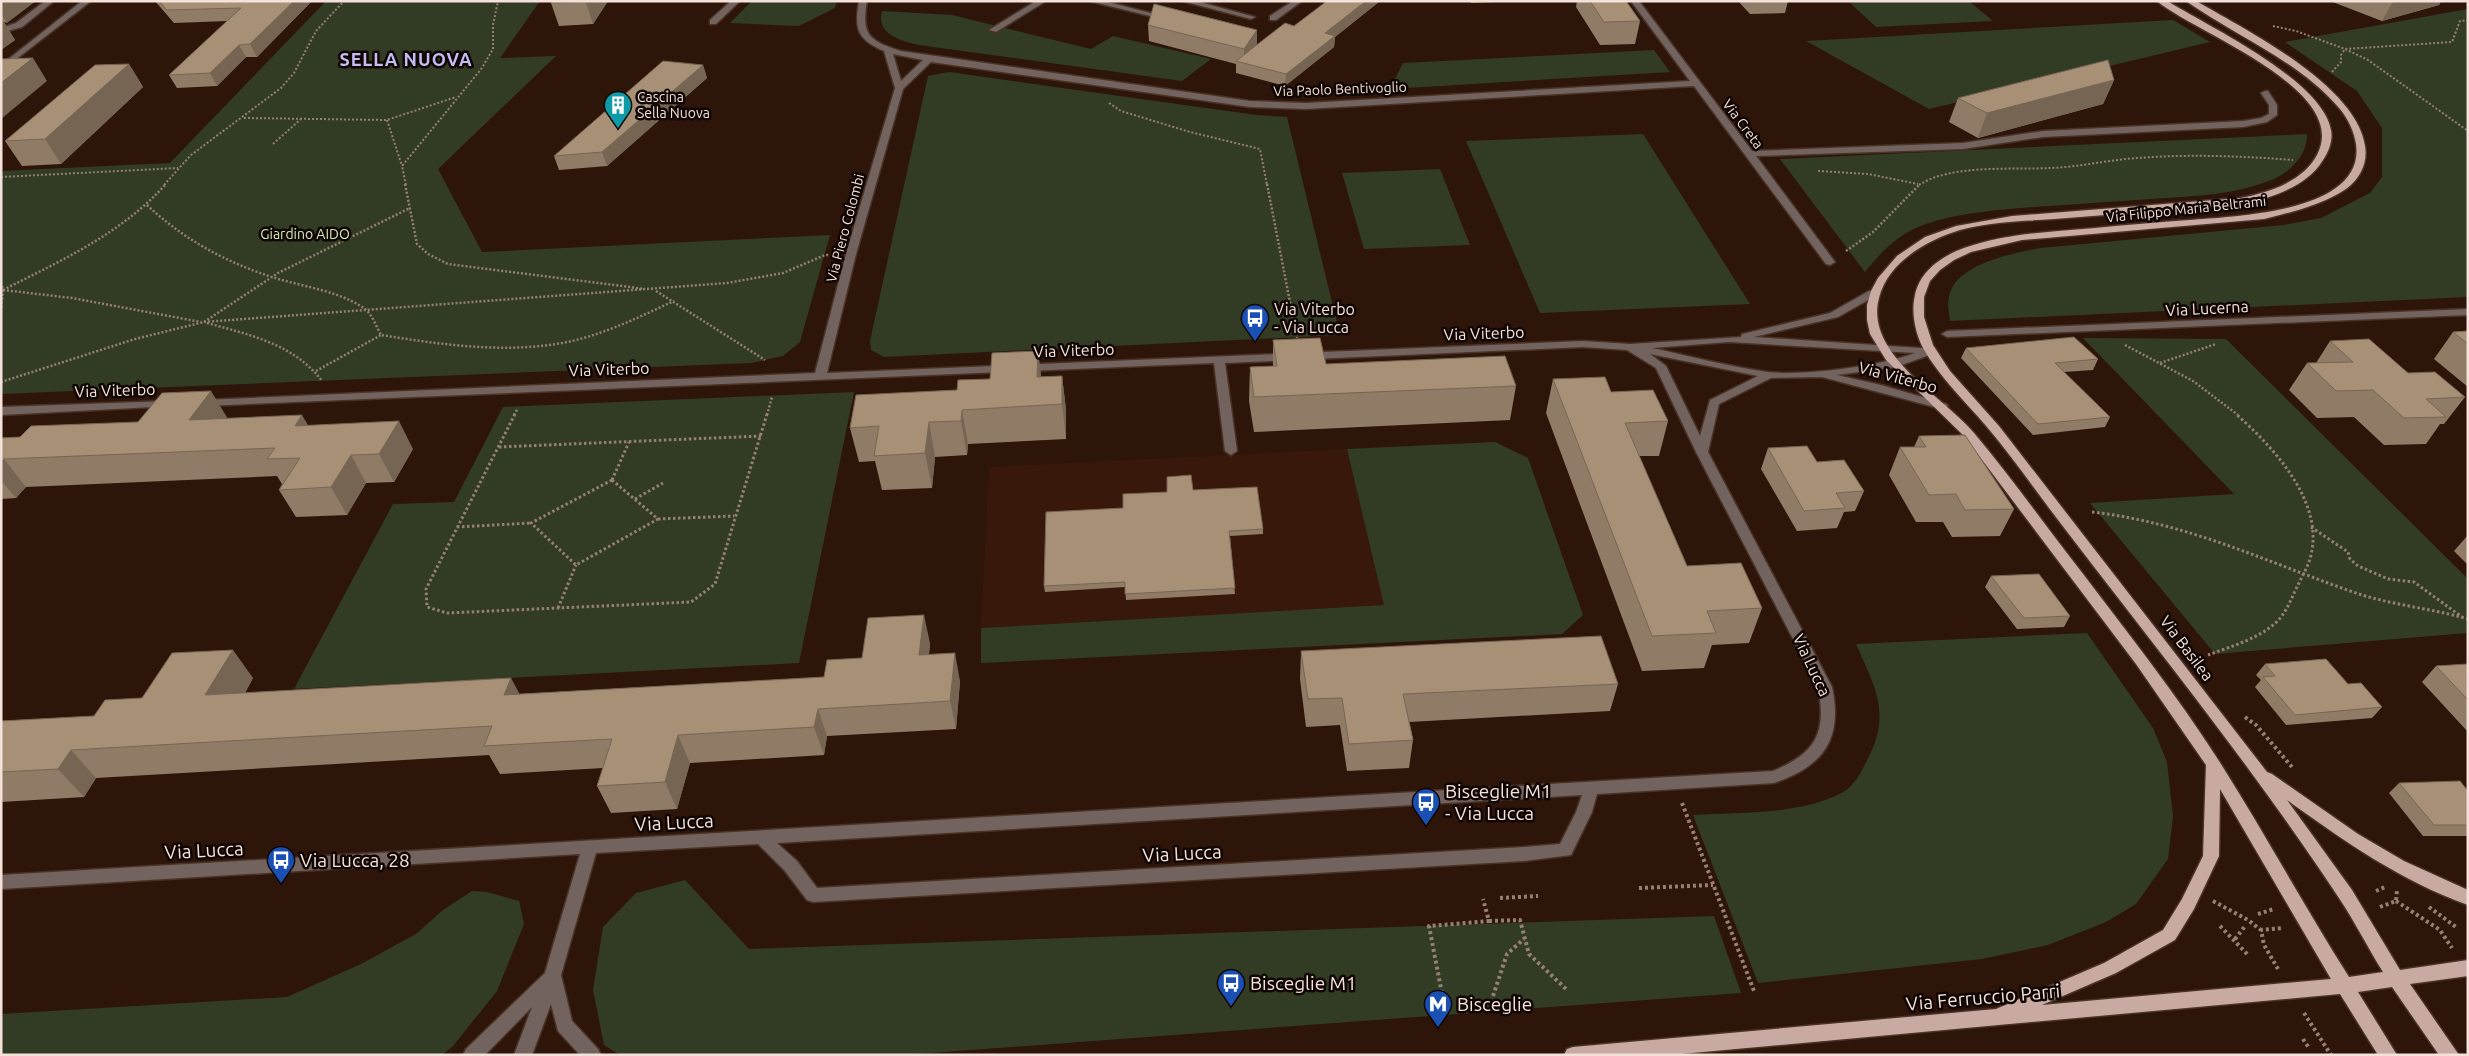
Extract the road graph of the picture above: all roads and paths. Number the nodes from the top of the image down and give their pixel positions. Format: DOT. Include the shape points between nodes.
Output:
graph roads {
  1 [pos="50,1"];
  2 [pos="87,1"];
  3 [pos="344,1"];
  4 [pos="498,1"];
  5 [pos="736,1"];
  6 [pos="863,1"];
  7 [pos="1042,1"];
  8 [pos="1093,1"];
  9 [pos="1186,1"];
  10 [pos="1298,1"];
  11 [pos="1635,1"];
  12 [pos="2161,1"];
  13 [pos="2190,1"];
  14 [pos="1251,17"];
  15 [pos="1274,18"];
  16 [pos="2468,20"];
  17 [pos="1176,21"];
  18 [pos="713,22"];
  19 [pos="2267,25"];
  20 [pos="993,30"];
  21 [pos="1,31"];
  22 [pos="2345,49"];
  23 [pos="888,50"];
  24 [pos="929,59"];
  25 [pos="5,64"];
  26 [pos="1,69"];
  27 [pos="2316,82"];
  28 [pos="1695,83"];
  29 [pos="899,88"];
  30 [pos="2265,92"];
  31 [pos="457,97"];
  32 [pos="1108,98"];
  33 [pos="243,118"];
  34 [pos="302,119"];
  35 [pos="386,120"];
  36 [pos="2468,131"];
  37 [pos="273,144"];
  38 [pos="1749,154"];
  39 [pos="2298,160"];
  40 [pos="402,166"];
  41 [pos="178,168"];
  42 [pos="1813,171"];
  43 [pos="1,177"];
  44 [pos="1919,185"];
  45 [pos="147,204"];
  46 [pos="410,208"];
  47 [pos="1846,252"];
  48 [pos="851,254"];
  49 [pos="1830,262"];
  50 [pos="272,277"];
  51 [pos="1,282"];
  52 [pos="2,290"];
  53 [pos="654,290"];
  54 [pos="1874,293"];
  55 [pos="675,301"];
  56 [pos="1,309"];
  57 [pos="366,310"];
  58 [pos="2468,312"];
  59 [pos="204,322"];
  60 [pos="1947,334"];
  61 [pos="381,336"];
  62 [pos="1729,340"];
  63 [pos="1298,341"];
  64 [pos="2118,342"];
  65 [pos="2216,344"];
  66 [pos="1630,347"];
  67 [pos="1884,348"];
  68 [pos="1931,351"];
  69 [pos="766,360"];
  70 [pos="1219,360"];
  71 [pos="2160,363"];
  72 [pos="1896,364"];
  73 [pos="316,371"];
  74 [pos="1817,374"];
  75 [pos="1769,375"];
  76 [pos="820,377"];
  77 [pos="322,381"];
  78 [pos="1,382"];
  79 [pos="774,393"];
  80 [pos="521,404"];
  81 [pos="1942,406"];
  82 [pos="1,411"];
  83 [pos="761,436"];
  84 [pos="629,442"];
  85 [pos="499,447"];
  86 [pos="1231,451"];
  87 [pos="1702,452"];
  88 [pos="612,480"];
  89 [pos="662,484"];
  90 [pos="635,499"];
  91 [pos="2092,512"];
  92 [pos="734,516"];
  93 [pos="658,519"];
  94 [pos="531,523"];
  95 [pos="2311,526"];
  96 [pos="458,528"];
  97 [pos="576,565"];
  98 [pos="2304,573"];
  99 [pos="558,608"];
  100 [pos="2466,619"];
  101 [pos="2208,655"];
  102 [pos="2214,764"];
  103 [pos="2258,773"];
  104 [pos="1590,790"];
  105 [pos="1684,810"];
  106 [pos="762,838"];
  107 [pos="590,848"];
  108 [pos="1,882"];
  109 [pos="1713,884"];
  110 [pos="2397,885"];
  111 [pos="2385,887"];
  112 [pos="1639,888"];
  113 [pos="2376,891"];
  114 [pos="1538,896"];
  115 [pos="1500,898"];
  116 [pos="2468,898"];
  117 [pos="1483,899"];
  118 [pos="2396,901"];
  119 [pos="2216,903"];
  120 [pos="2426,905"];
  121 [pos="2386,906"];
  122 [pos="2281,907"];
  123 [pos="2258,914"];
  124 [pos="1489,921"];
  125 [pos="2246,925"];
  126 [pos="2220,926"];
  127 [pos="2456,927"];
  128 [pos="2293,928"];
  129 [pos="2261,930"];
  130 [pos="2440,930"];
  131 [pos="1524,939"];
  132 [pos="2235,939"];
  133 [pos="2264,945"];
  134 [pos="2249,956"];
  135 [pos="2468,968"];
  136 [pos="553,975"];
  137 [pos="2396,979"];
  138 [pos="2343,986"];
  139 [pos="1566,989"];
  140 [pos="1754,991"];
  141 [pos="1493,996"];
  142 [pos="1443,1000"];
  143 [pos="1990,1018"];
  144 [pos="2317,1034"];
  145 [pos="2303,1039"];
  146 [pos="2309,1048"];
  147 [pos="472,1055"];
  148 [pos="523,1055"];
  149 [pos="592,1055"];
  150 [pos="1573,1055"];
  151 [pos="2331,1055"];
  152 [pos="2388,1055"];
  153 [pos="2450,1055"];
  1 -- 21 [label="street" via="19,25"];
  2 -- 25 [label="street"];
  3 -- 33 [label="path" via="316,31 294,73 281,88"];
  4 -- 31 [label="path" via="493,49 482,68"];
  5 -- 18 [label="street"];
  6 -- 23 [label="street" via="860,24 863,33"];
  7 -- 20 [label="street"];
  8 -- 17 [label="street"];
  9 -- 14 [label="street"];
  10 -- 15 [label="street"];
  11 -- 28 [label="street, Via Creta"];
  12 -- 54 [label="main road, Via Filippo Maria Beltrami" via="2260,60 2307,97 2323,120 2328,140 2321,160 2297,181 2269,194 2227,202 2000,220 1943,233 1901,257 1884,274"];
  13 -- 27 [label="main road, Via Filippo Maria Beltrami" via="2264,45"];
  16 -- 22 [label="path" via="2460,21 2452,42"];
  19 -- 22 [label="path" via="2296,31"];
  22 -- 27 [label="path" via="2338,69"];
  22 -- 36 [label="path" via="2368,60"];
  23 -- 24 [label="street, Via Paolo Bentivoglio"];
  23 -- 29 [label="street"];
  24 -- 28 [label="street, Via Paolo Bentivoglio" via="1274,106"];
  24 -- 29 [label="street, Via Piero Colombi"];
  25 -- 26 [label="street"];
  27 -- 68 [label="main road, Via Filippo Maria Beltrami" via="2344,106 2358,128 2364,147 2361,164 2343,187 2296,208 2264,216 2022,237 1954,255 1934,268 1923,284 1917,304 1921,327"];
  28 -- 38 [label="street, Via Creta"];
  29 -- 48 [label="street, Via Piero Colombi"];
  30 -- 38 [label="street" via="2273,105 2272,115 2243,124 2043,134 1963,146"];
  31 -- 35 [label="path"];
  31 -- 40 [label="path"];
  32 -- 63 [label="path" via="1109,104 1121,111 1260,149"];
  33 -- 34 [label="path"];
  33 -- 41 [label="path"];
  34 -- 35 [label="path"];
  34 -- 37 [label="path"];
  35 -- 40 [label="path"];
  38 -- 49 [label="street, Via Creta"];
  39 -- 44 [label="path" via="2216,156 2124,160 2085,166 1966,173"];
  40 -- 46 [label="path"];
  41 -- 43 [label="path"];
  41 -- 45 [label="path"];
  42 -- 44 [label="path" via="1868,174"];
  44 -- 47 [label="path" via="1912,188 1888,217"];
  45 -- 50 [label="path" via="170,228 213,253"];
  45 -- 52 [label="path" via="92,246"];
  46 -- 50 [label="path"];
  46 -- 53 [label="path" via="417,244 448,264"];
  48 -- 53 [label="path" via="825,255 783,274"];
  48 -- 76 [label="street, Via Piero Colombi"];
  50 -- 57 [label="path" via="337,296"];
  50 -- 59 [label="path"];
  51 -- 52 [label="path"];
  52 -- 56 [label="path"];
  52 -- 59 [label="path" via="90,301"];
  53 -- 55 [label="path"];
  53 -- 57 [label="path"];
  54 -- 62 [label="street, Via Viterbo" via="1834,315"];
  54 -- 67 [label="main road, Via Filippo Maria Beltrami" via="1871,319"];
  55 -- 61 [label="path" via="557,344 509,347"];
  55 -- 69 [label="path"];
  57 -- 59 [label="path"];
  57 -- 61 [label="path"];
  58 -- 60 [label="street, Via Lucerna"];
  59 -- 73 [label="path" via="293,353"];
  59 -- 78 [label="path" via="135,339"];
  61 -- 73 [label="path"];
  62 -- 66 [label="street, Via Viterbo"];
  62 -- 67 [label="street, Via Viterbo"];
  64 -- 71 [label="path"];
  65 -- 71 [label="path"];
  66 -- 70 [label="street, Via Viterbo" via="1583,344"];
  66 -- 75 [label="street, Via Viterbo"];
  66 -- 87 [label="street, Via Lucca" via="1661,366"];
  67 -- 68 [label="street"];
  67 -- 72 [label="main road"];
  68 -- 72 [label="street"];
  68 -- 103 [label="main road, Via Basilea" via="1948,376 1995,428"];
  70 -- 76 [label="street, Via Viterbo"];
  70 -- 86 [label="street"];
  71 -- 95 [label="path" via="2213,394 2244,419 2290,474 2303,499"];
  72 -- 74 [label="street, Via Viterbo"];
  72 -- 81 [label="main road" via="1908,379"];
  73 -- 77 [label="path"];
  74 -- 75 [label="street, Via Viterbo"];
  74 -- 81 [label="street, Via Viterbo"];
  75 -- 87 [label="street" via="1714,402"];
  76 -- 82 [label="street, Via Viterbo"];
  79 -- 83 [label="path"];
  80 -- 85 [label="path"];
  81 -- 102 [label="main road" via="1968,433 2141,660"];
  83 -- 84 [label="path"];
  83 -- 92 [label="path"];
  84 -- 85 [label="path"];
  84 -- 88 [label="path"];
  85 -- 96 [label="path"];
  87 -- 104 [label="street, Via Lucca" via="1825,687 1831,718 1828,732 1807,761 1774,777"];
  88 -- 90 [label="path"];
  88 -- 94 [label="path"];
  89 -- 90 [label="path"];
  90 -- 93 [label="path"];
  91 -- 98 [label="path" via="2184,528"];
  92 -- 93 [label="path"];
  92 -- 99 [label="path" via="715,584 691,602"];
  93 -- 97 [label="path"];
  94 -- 96 [label="path"];
  94 -- 97 [label="path"];
  95 -- 98 [label="path" via="2312,551"];
  95 -- 100 [label="path" via="2348,552 2358,566 2388,579 2414,582"];
  96 -- 99 [label="path" via="426,589 427,607 447,613"];
  97 -- 99 [label="path"];
  98 -- 100 [label="path" via="2354,593"];
  98 -- 101 [label="path" via="2281,619 2242,642"];
  102 -- 138 [label="main road"];
  102 -- 143 [label="main road" via="2211,856 2169,935 2110,968"];
  103 -- 116 [label="main road" via="2383,857"];
  103 -- 137 [label="main road, Via Basilea" via="2354,907"];
  104 -- 106 [label="street, Via Lucca"];
  104 -- 106 [label="street, Via Lucca" via="1584,812 1565,850 813,896 791,866"];
  105 -- 109 [label="path"];
  106 -- 107 [label="street, Via Lucca"];
  107 -- 108 [label="street, Via Lucca"];
  107 -- 136 [label="street"];
  109 -- 112 [label="path"];
  109 -- 140 [label="path"];
  110 -- 118 [label="path"];
  111 -- 113 [label="path"];
  114 -- 115 [label="path"];
  117 -- 124 [label="path"];
  118 -- 121 [label="path"];
  118 -- 130 [label="path"];
  119 -- 129 [label="path"];
  120 -- 127 [label="path"];
  122 -- 123 [label="path"];
  124 -- 131 [label="path" via="1520,920"];
  124 -- 142 [label="path" via="1429,926"];
  125 -- 132 [label="path"];
  126 -- 132 [label="path"];
  128 -- 129 [label="path"];
  129 -- 133 [label="path"];
  131 -- 139 [label="path" via="1529,954"];
  131 -- 141 [label="path" via="1507,954"];
  132 -- 134 [label="path"];
  135 -- 137 [label="main road, Via Ferruccio Parri"];
  136 -- 147 [label="street"];
  136 -- 148 [label="street"];
  136 -- 149 [label="street" via="564,1025"];
  137 -- 138 [label="main road, Via Ferruccio Parri"];
  137 -- 153 [label="main road, Via Basilea"];
  138 -- 143 [label="main road, Via Ferruccio Parri"];
  138 -- 152 [label="main road"];
  143 -- 150 [label="main road, Via Ferruccio Parri"];
  144 -- 151 [label="path"];
  145 -- 146 [label="path"];
}
